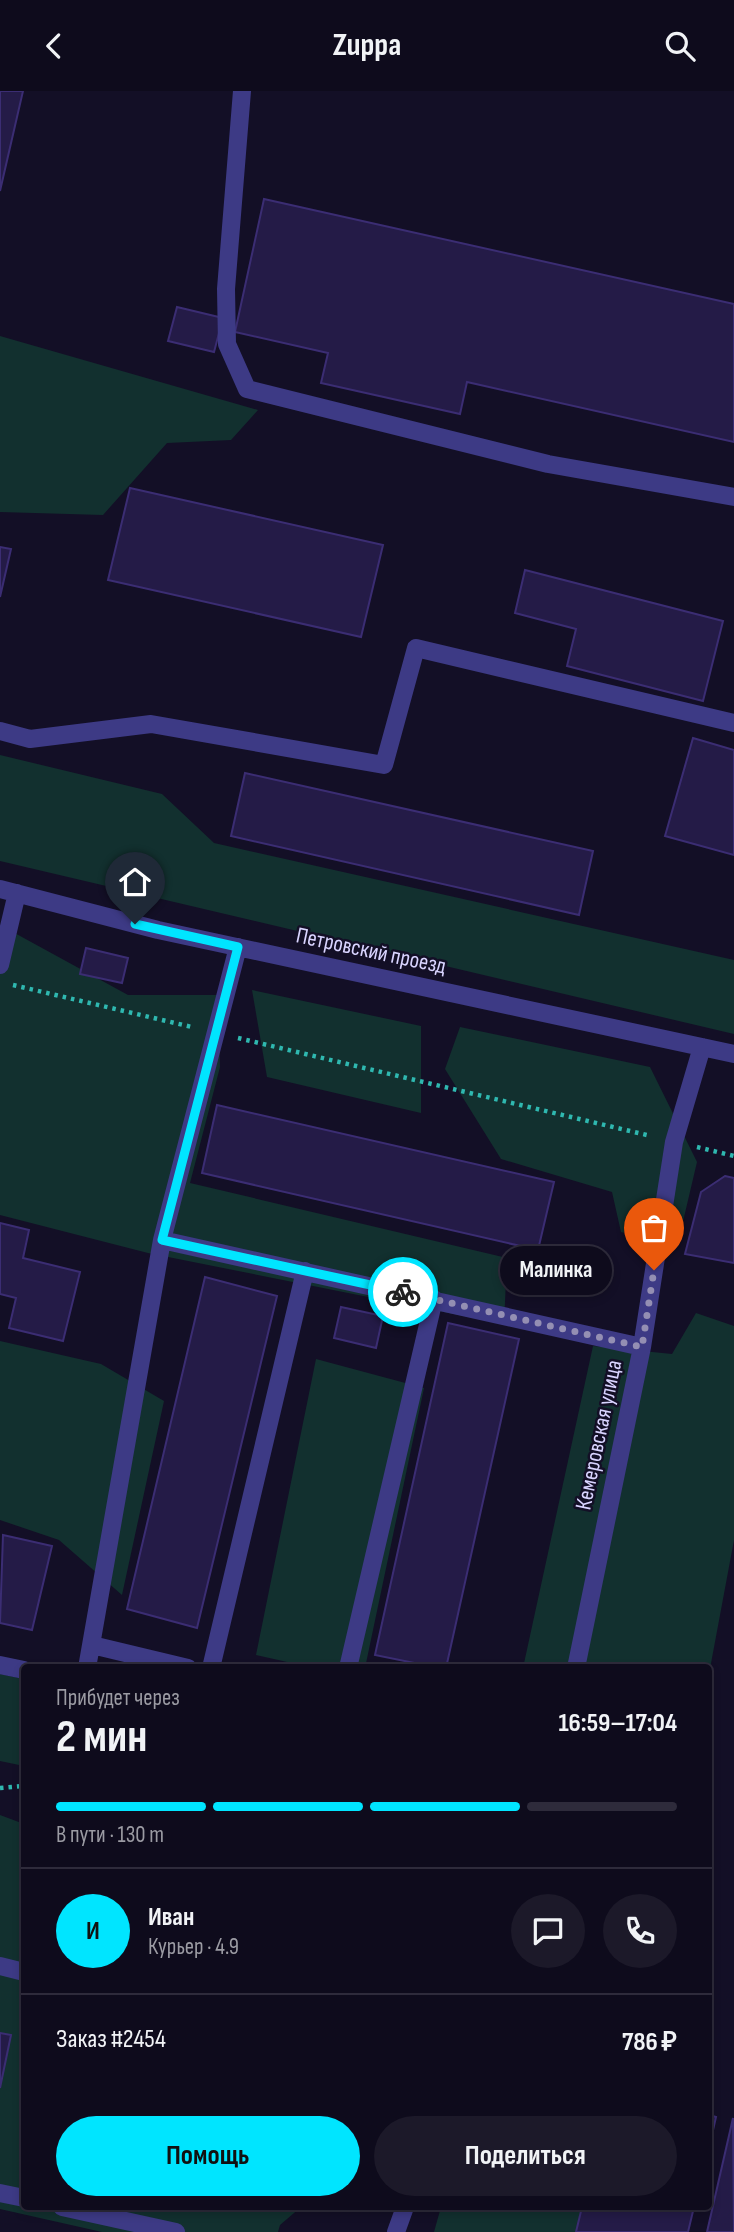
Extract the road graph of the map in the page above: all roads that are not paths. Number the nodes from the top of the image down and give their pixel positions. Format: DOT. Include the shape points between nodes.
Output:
graph roads {
  1 [pos="242,91"];
  2 [pos="734,496"];
  3 [pos="734,723"];
  4 [pos="0,731"];
  5 [pos="8,891"];
  6 [pos="238,947"];
  7 [pos="0,965"];
  8 [pos="702,1047"];
  9 [pos="734,1054"];
  10 [pos="162,1240"];
  11 [pos="305,1271"];
  12 [pos="434,1299"];
  13 [pos="642,1347"];
  14 [pos="92,1646"];
  15 [pos="88,1664"];
  16 [pos="171,1664"];
  17 [pos="212,1664"];
  18 [pos="349,1664"];
  19 [pos="577,1664"];
  20 [pos="0,1665"];
  21 [pos="21,1669"];
  22 [pos="0,1966"];
  23 [pos="21,1971"];
  24 [pos="0,2193"];
  25 [pos="21,2197"];
  26 [pos="76,2210"];
  27 [pos="404,2210"];
  28 [pos="176,2232"];
  29 [pos="396,2232"];
  1 -- 2 [label="street" via="226,289 227,344 247,389 548,464"];
  3 -- 4 [label="street" via="416,648 384,765 151,724 30,739"];
  5 -- 6 [label="street, Петровский проезд"];
  5 -- 7 [label="street"];
  6 -- 8 [label="street, Петровский проезд"];
  6 -- 10 [label="street"];
  8 -- 9 [label="street, Петровский проезд"];
  8 -- 13 [label="street, Кемеровская улица" via="674,1142"];
  10 -- 11 [label="street"];
  10 -- 14 [label="street"];
  11 -- 12 [label="street"];
  11 -- 17 [label="street"];
  12 -- 13 [label="street"];
  12 -- 18 [label="street"];
  13 -- 19 [label="street, Кемеровская улица"];
  14 -- 15 [label="street"];
  14 -- 16 [label="street"];
  20 -- 21 [label="street"];
  22 -- 23 [label="street"];
  24 -- 25 [label="street"];
  26 -- 28 [label="street"];
  27 -- 29 [label="street"];
}
